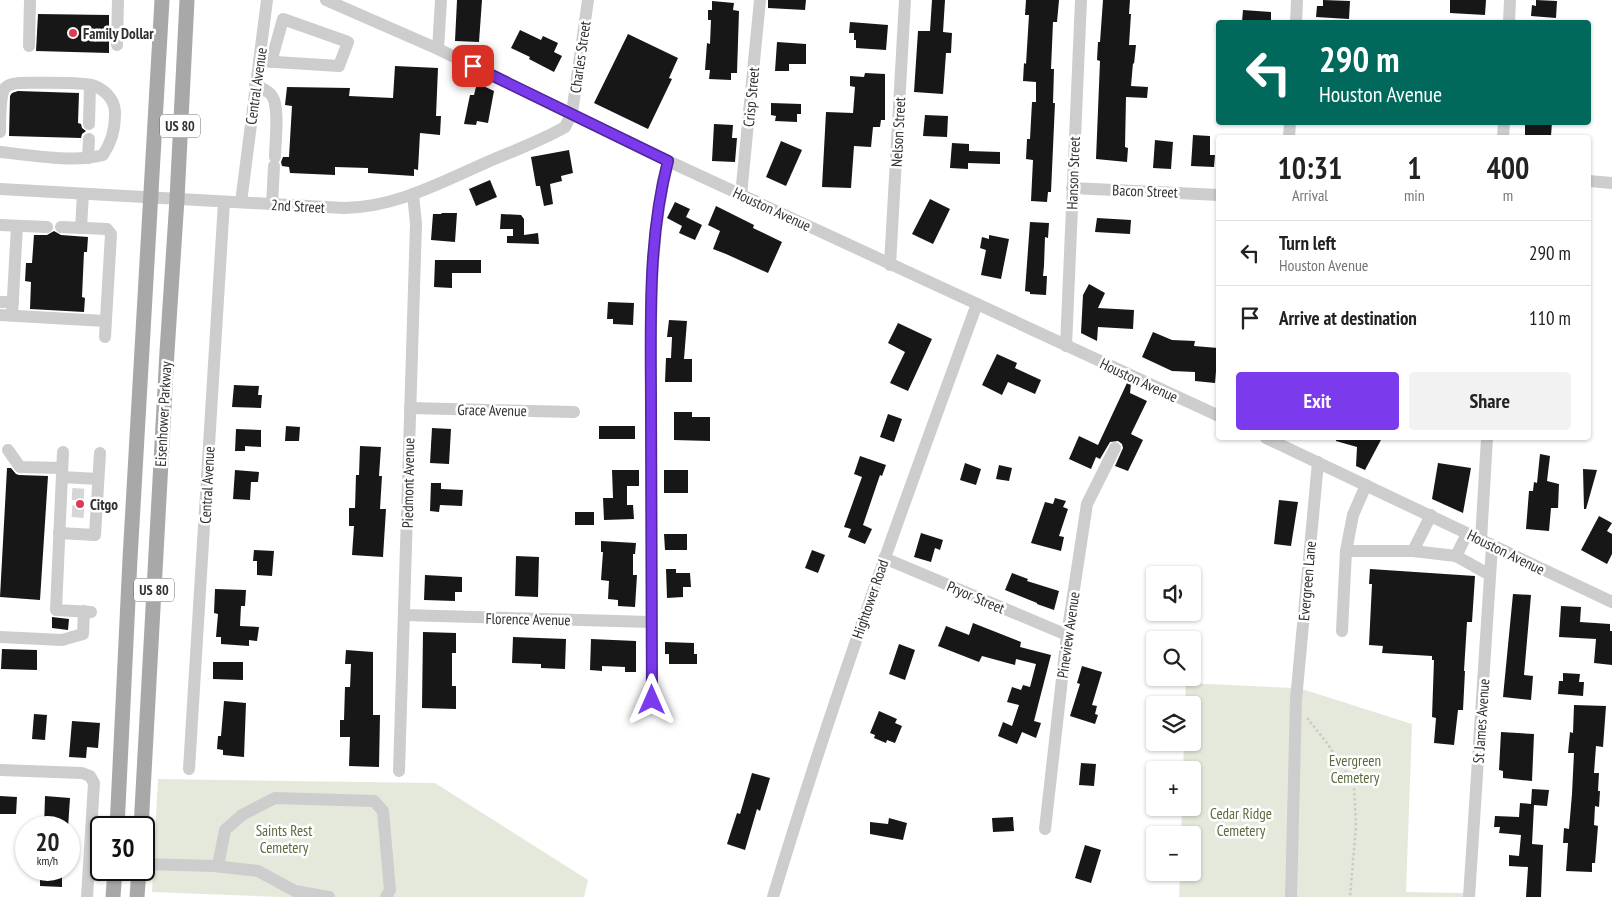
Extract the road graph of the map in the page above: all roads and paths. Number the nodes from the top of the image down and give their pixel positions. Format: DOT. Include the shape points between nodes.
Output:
graph roads {
  1 [pos="30,0"];
  2 [pos="118,0"];
  3 [pos="162,0"];
  4 [pos="187,0"];
  5 [pos="267,0"];
  6 [pos="326,0"];
  7 [pos="441,0"];
  8 [pos="588,0"];
  9 [pos="760,0"];
  10 [pos="905,0"];
  11 [pos="1081,0"];
  12 [pos="1297,0"];
  13 [pos="1510,0"];
  14 [pos="1296,20"];
  15 [pos="1509,20"];
  16 [pos="117,45"];
  17 [pos="29,46"];
  18 [pos="438,49"];
  19 [pos="265,61"];
  20 [pos="90,85"];
  21 [pos="256,85"];
  22 [pos="572,113"];
  23 [pos="89,124"];
  24 [pos="0,132"];
  25 [pos="89,139"];
  26 [pos="0,152"];
  27 [pos="88,158"];
  28 [pos="668,161"];
  29 [pos="1591,181"];
  30 [pos="1612,183"];
  31 [pos="1072,188"];
  32 [pos="0,189"];
  33 [pos="83,194"];
  34 [pos="413,194"];
  35 [pos="741,195"];
  36 [pos="1216,195"];
  37 [pos="150,198"];
  38 [pos="177,199"];
  39 [pos="224,202"];
  40 [pos="241,202"];
  41 [pos="272,205"];
  42 [pos="0,225"];
  43 [pos="17,226"];
  44 [pos="47,227"];
  45 [pos="61,227"];
  46 [pos="81,228"];
  47 [pos="890,265"];
  48 [pos="6,302"];
  49 [pos="977,304"];
  50 [pos="6,315"];
  51 [pos="106,321"];
  52 [pos="105,337"];
  53 [pos="1066,346"];
  54 [pos="410,408"];
  55 [pos="574,412"];
  56 [pos="1216,415"];
  57 [pos="1273,440"];
  58 [pos="1487,440"];
  59 [pos="1115,448"];
  60 [pos="8,450"];
  61 [pos="63,452"];
  62 [pos="100,453"];
  63 [pos="1318,462"];
  64 [pos="62,473"];
  65 [pos="98,479"];
  66 [pos="1366,484"];
  67 [pos="1431,515"];
  68 [pos="59,533"];
  69 [pos="1467,534"];
  70 [pos="1487,543"];
  71 [pos="1346,551"];
  72 [pos="1413,551"];
  73 [pos="1456,556"];
  74 [pos="884,558"];
  75 [pos="1490,575"];
  76 [pos="1612,602"];
  77 [pos="404,615"];
  78 [pos="651,622"];
  79 [pos="1342,631"];
  80 [pos="1067,635"];
  81 [pos="0,637"];
  82 [pos="652,700"];
  83 [pos="1296,705"];
  84 [pos="190,769"];
  85 [pos="0,770"];
  86 [pos="399,771"];
  87 [pos="118,816"];
  88 [pos="142,816"];
  89 [pos="1045,829"];
  90 [pos="155,864"];
  91 [pos="218,866"];
  92 [pos="114,881"];
  93 [pos="138,881"];
  94 [pos="87,897"];
  95 [pos="113,897"];
  96 [pos="137,897"];
  97 [pos="329,897"];
  98 [pos="386,897"];
  99 [pos="772,897"];
  100 [pos="1292,897"];
  101 [pos="1350,897"];
  102 [pos="1469,897"];
  1 -- 17 [label="street"];
  2 -- 16 [label="street"];
  3 -- 37 [label="main road, Eisenhower Parkway / US 80"];
  4 -- 38 [label="main road, Eisenhower Parkway / US 80"];
  5 -- 19 [label="street, Central Avenue"];
  6 -- 18 [label="street, Houston Avenue"];
  7 -- 18 [label="street"];
  8 -- 22 [label="street, Charles Street"];
  9 -- 35 [label="street, Crisp Street"];
  10 -- 47 [label="street, Nelson Street"];
  11 -- 31 [label="street, Hanson Street"];
  12 -- 14 [label="street"];
  13 -- 15 [label="street"];
  18 -- 22 [label="street, Houston Avenue"];
  19 -- 19 [label="street" via="339,66 348,42 283,19"];
  19 -- 21 [label="street, Central Avenue"];
  20 -- 23 [label="street"];
  20 -- 24 [label="street" via="10,84 2,93"];
  20 -- 27 [label="street" via="112,98 115,119 109,146 103,155"];
  21 -- 40 [label="street, Central Avenue"];
  21 -- 41 [label="street" via="274,98 276,107"];
  22 -- 28 [label="street, Houston Avenue"];
  22 -- 34 [label="street, 2nd Street" via="564,127 554,133"];
  25 -- 27 [label="street"];
  26 -- 27 [label="street"];
  28 -- 35 [label="street, Houston Avenue"];
  28 -- 78 [label="street" via="655,228 651,305"];
  29 -- 30 [label="street"];
  31 -- 36 [label="street, Bacon Street"];
  31 -- 53 [label="street, Hanson Street"];
  32 -- 33 [label="street, 2nd Street"];
  33 -- 37 [label="street, 2nd Street"];
  33 -- 46 [label="street"];
  34 -- 41 [label="street, 2nd Street" via="364,208"];
  34 -- 54 [label="street, Piedmont Avenue" via="416,224"];
  35 -- 47 [label="street, Houston Avenue"];
  37 -- 38 [label="street, 2nd Street"];
  37 -- 87 [label="main road, Eisenhower Parkway / US 80"];
  38 -- 39 [label="street, 2nd Street"];
  38 -- 88 [label="main road, Eisenhower Parkway / US 80"];
  39 -- 40 [label="street, 2nd Street"];
  39 -- 84 [label="street, Central Avenue"];
  40 -- 41 [label="street, 2nd Street"];
  42 -- 43 [label="street"];
  43 -- 44 [label="street"];
  43 -- 48 [label="street"];
  45 -- 46 [label="street"];
  46 -- 51 [label="street" via="107,229 111,234"];
  47 -- 49 [label="street, Houston Avenue"];
  48 -- 50 [label="street"];
  49 -- 53 [label="street, Houston Avenue"];
  49 -- 74 [label="street, Hightower Road"];
  50 -- 51 [label="street"];
  51 -- 52 [label="street"];
  53 -- 56 [label="street, Houston Avenue"];
  54 -- 55 [label="street, Grace Avenue"];
  54 -- 77 [label="street, Piedmont Avenue"];
  57 -- 63 [label="street, Houston Avenue"];
  58 -- 70 [label="street, St James Avenue"];
  59 -- 80 [label="street, Pineview Avenue" via="1087,504"];
  60 -- 64 [label="street" via="20,467"];
  61 -- 64 [label="street"];
  62 -- 65 [label="street"];
  63 -- 66 [label="street, Houston Avenue"];
  63 -- 83 [label="street, Evergreen Lane"];
  64 -- 65 [label="street"];
  64 -- 68 [label="street" via="67,494"];
  65 -- 68 [label="street" via="92,495 91,512 96,535"];
  66 -- 67 [label="street, Houston Avenue"];
  66 -- 71 [label="street" via="1353,515"];
  67 -- 69 [label="street, Houston Avenue"];
  67 -- 72 [label="street"];
  68 -- 81 [label="street" via="56,610 88,612 82,634 62,640"];
  69 -- 70 [label="street, Houston Avenue"];
  69 -- 73 [label="street"];
  70 -- 75 [label="street, St James Avenue"];
  70 -- 76 [label="street, Houston Avenue"];
  71 -- 72 [label="street"];
  71 -- 79 [label="street"];
  72 -- 73 [label="street"];
  73 -- 75 [label="street"];
  74 -- 80 [label="street, Pryor Street"];
  74 -- 99 [label="street, Hightower Road"];
  75 -- 102 [label="street, St James Avenue"];
  77 -- 78 [label="street, Florence Avenue"];
  77 -- 86 [label="street, Piedmont Avenue"];
  78 -- 82 [label="street"];
  80 -- 89 [label="street, Pineview Avenue"];
  83 -- 100 [label="street, Evergreen Lane"];
  83 -- 101 [label="path" via="1310,720 1354,785 1356,826"];
  85 -- 94 [label="street" via="90,776 94,783"];
  90 -- 91 [label="street"];
  91 -- 97 [label="street" via="258,871 295,891"];
  91 -- 98 [label="street" via="225,830 242,815 275,798 374,801 383,811 390,890"];
  92 -- 95 [label="main road"];
  93 -- 96 [label="main road"];
}
